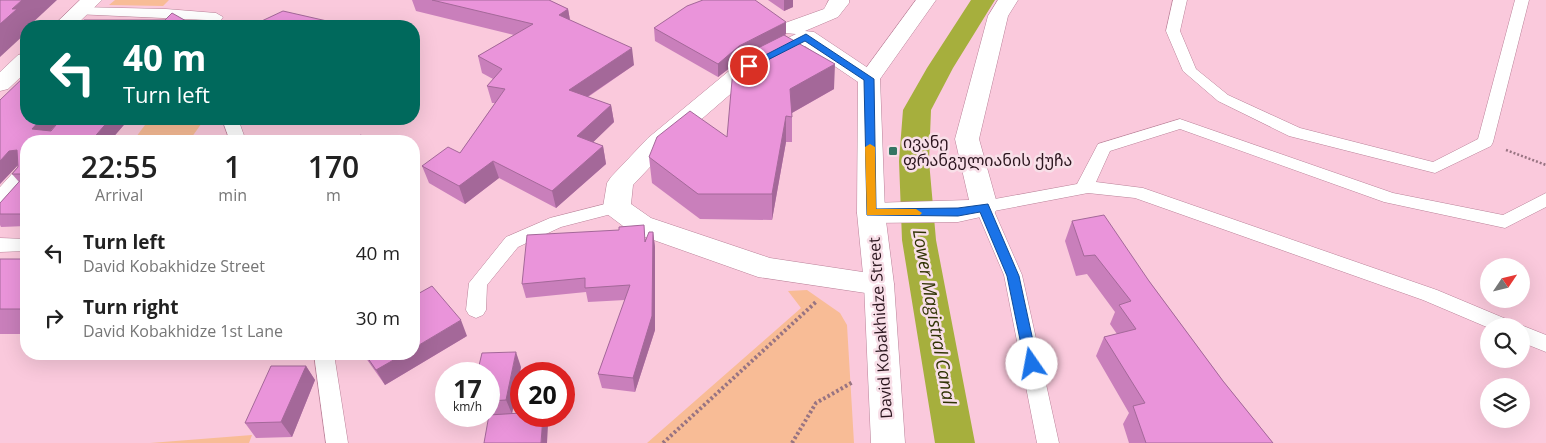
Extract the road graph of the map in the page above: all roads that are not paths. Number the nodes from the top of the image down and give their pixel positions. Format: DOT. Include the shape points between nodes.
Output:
graph roads {
  1 [pos="839,0"];
  2 [pos="1008,0"];
  3 [pos="1180,0"];
  4 [pos="921,1"];
  5 [pos="1517,1"];
  6 [pos="86,5"];
  7 [pos="166,13"];
  8 [pos="70,20"];
  9 [pos="160,20"];
  10 [pos="214,20"];
  11 [pos="793,28"];
  12 [pos="20,66"];
  13 [pos="869,79"];
  14 [pos="0,84"];
  15 [pos="20,175"];
  16 [pos="1085,187"];
  17 [pos="0,198"];
  18 [pos="1546,199"];
  19 [pos="617,207"];
  20 [pos="984,207"];
  21 [pos="871,212"];
  22 [pos="0,245"];
  23 [pos="20,245"];
  24 [pos="879,284"];
  25 [pos="476,310"];
  26 [pos="1485,318"];
  27 [pos="1530,338"];
  28 [pos="1546,344"];
  29 [pos="325,360"];
  30 [pos="337,443"];
  31 [pos="888,443"];
  32 [pos="1048,443"];
  1 -- 11 [label="street" via="831,13"];
  2 -- 20 [label="street" via="998,16 967,139"];
  3 -- 5 [label="lane" via="1173,31 1190,71 1223,98 1295,132 1435,168 1484,142"];
  4 -- 13 [label="street"];
  6 -- 7 [label="lane"];
  6 -- 8 [label="street"];
  7 -- 9 [label="lane"];
  7 -- 10 [label="lane" via="216,17"];
  11 -- 13 [label="street"];
  11 -- 19 [label="street" via="657,144 620,183"];
  12 -- 14 [label="street"];
  13 -- 21 [label="street"];
  15 -- 17 [label="lane"];
  16 -- 18 [label="lane" via="1104,148 1180,124 1390,198 1505,222"];
  16 -- 20 [label="lane"];
  16 -- 26 [label="lane" via="1137,192 1430,295"];
  19 -- 24 [label="street" via="641,225 768,269"];
  19 -- 25 [label="lane" via="556,222 512,242 478,283"];
  20 -- 21 [label="street, David Kobakhidze Street" via="958,212"];
  20 -- 32 [label="lane" via="1013,276"];
  21 -- 24 [label="street, David Kobakhidze Street"];
  22 -- 23 [label="lane"];
  24 -- 31 [label="street, David Kobakhidze Street"];
  27 -- 28 [label="lane"];
  29 -- 30 [label="lane"];
}
